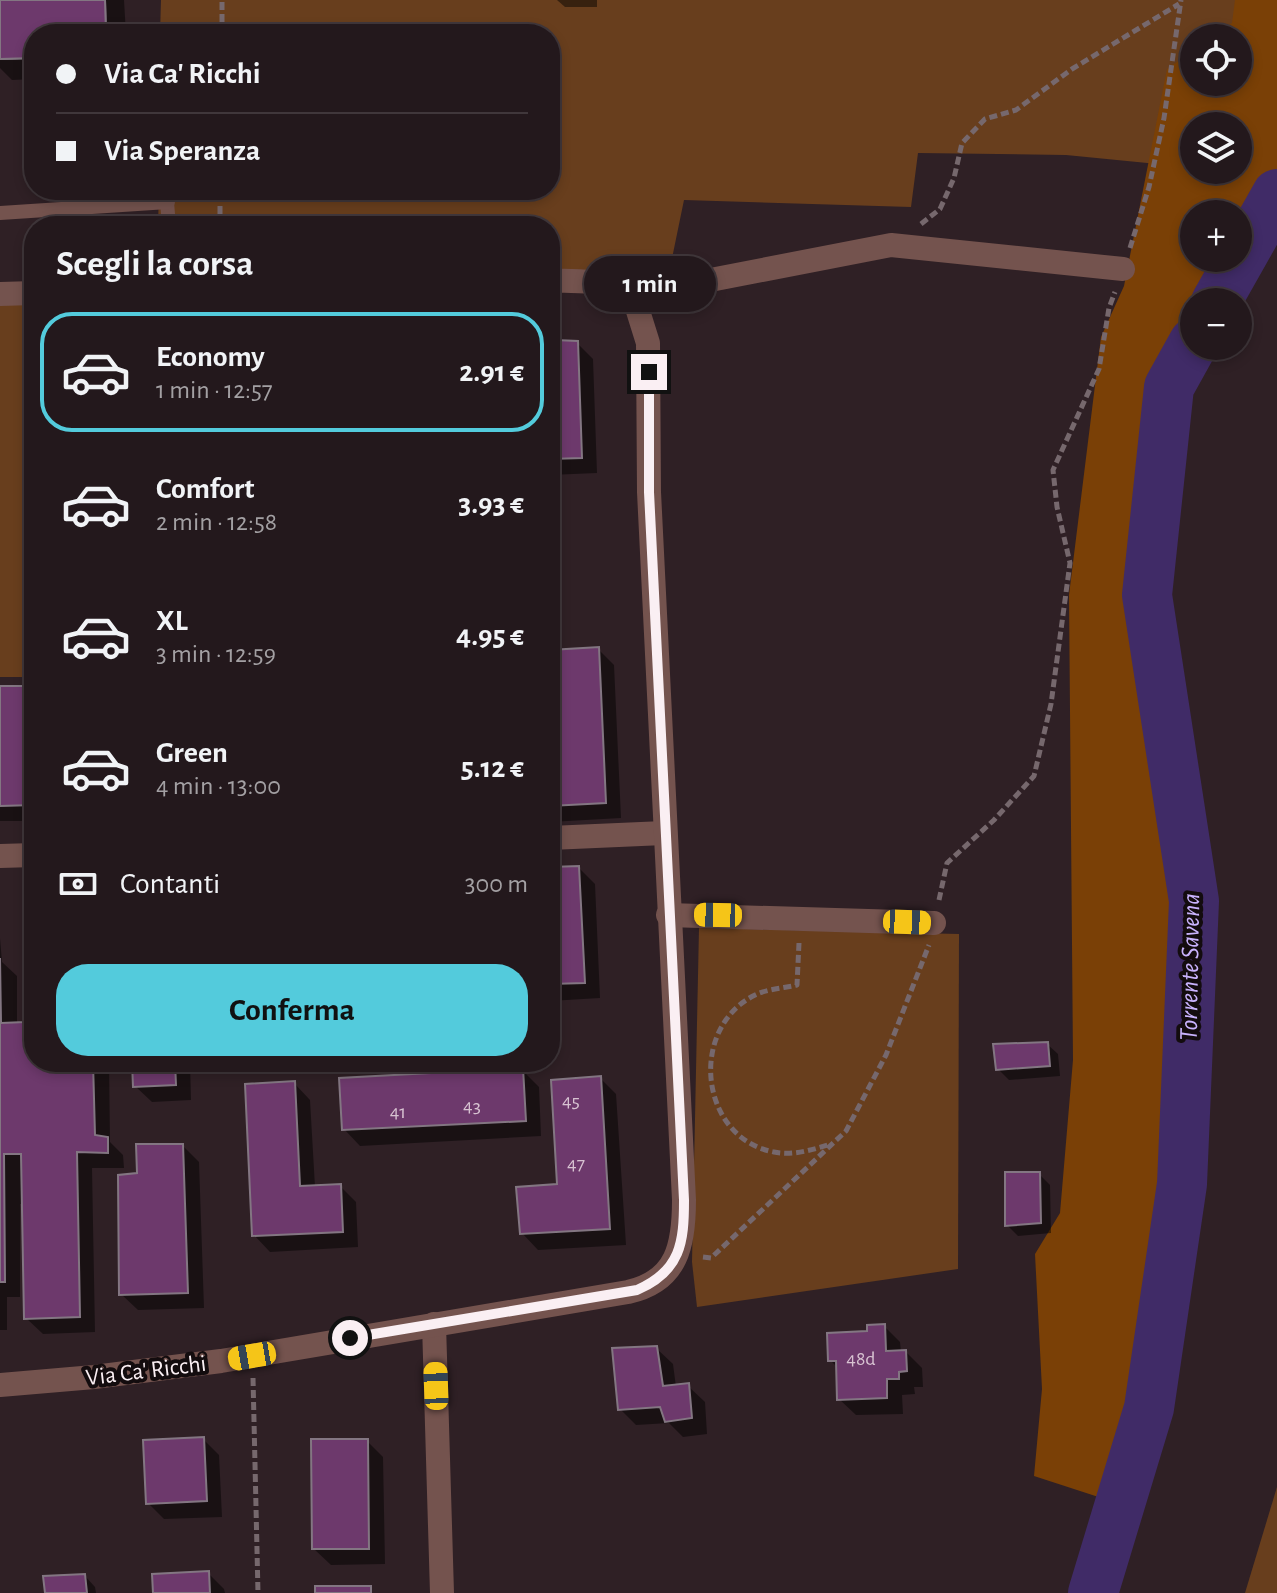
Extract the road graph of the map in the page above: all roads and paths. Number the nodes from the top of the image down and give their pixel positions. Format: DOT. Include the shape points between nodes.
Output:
graph roads {
  1 [pos="222,0"];
  2 [pos="1181,0"];
  3 [pos="222,24"];
  4 [pos="128,200"];
  5 [pos="0,213"];
  6 [pos="891,245"];
  7 [pos="1123,269"];
  8 [pos="560,281"];
  9 [pos="24,293"];
  10 [pos="0,294"];
  11 [pos="633,295"];
  12 [pos="664,833"];
  13 [pos="560,838"];
  14 [pos="24,855"];
  15 [pos="0,856"];
  16 [pos="668,915"];
  17 [pos="799,918"];
  18 [pos="934,923"];
  19 [pos="831,1144"];
  20 [pos="434,1324"];
  21 [pos="252,1356"];
  22 [pos="0,1385"];
  23 [pos="258,1593"];
  24 [pos="442,1593"];
  1 -- 3 [label="path"];
  2 -- 6 [label="path" via="1016,110 985,119 962,143 940,209"];
  4 -- 5 [label="lane"];
  6 -- 7 [label="street"];
  6 -- 11 [label="street"];
  8 -- 11 [label="street" via="612,284"];
  9 -- 10 [label="street"];
  11 -- 12 [label="street" via="648,343"];
  12 -- 13 [label="street"];
  12 -- 16 [label="street"];
  14 -- 15 [label="street"];
  16 -- 17 [label="street"];
  16 -- 20 [label="street, Via Ca' Ricchi" via="684,1230 678,1255 649,1285 628,1292"];
  17 -- 18 [label="street"];
  17 -- 19 [label="path" via="797,985 756,994 737,1007 719,1031 708,1075 726,1119 756,1147 792,1153"];
  20 -- 21 [label="street, Via Ca' Ricchi"];
  20 -- 24 [label="street"];
  21 -- 22 [label="street, Via Ca' Ricchi"];
  21 -- 23 [label="path"];
}
